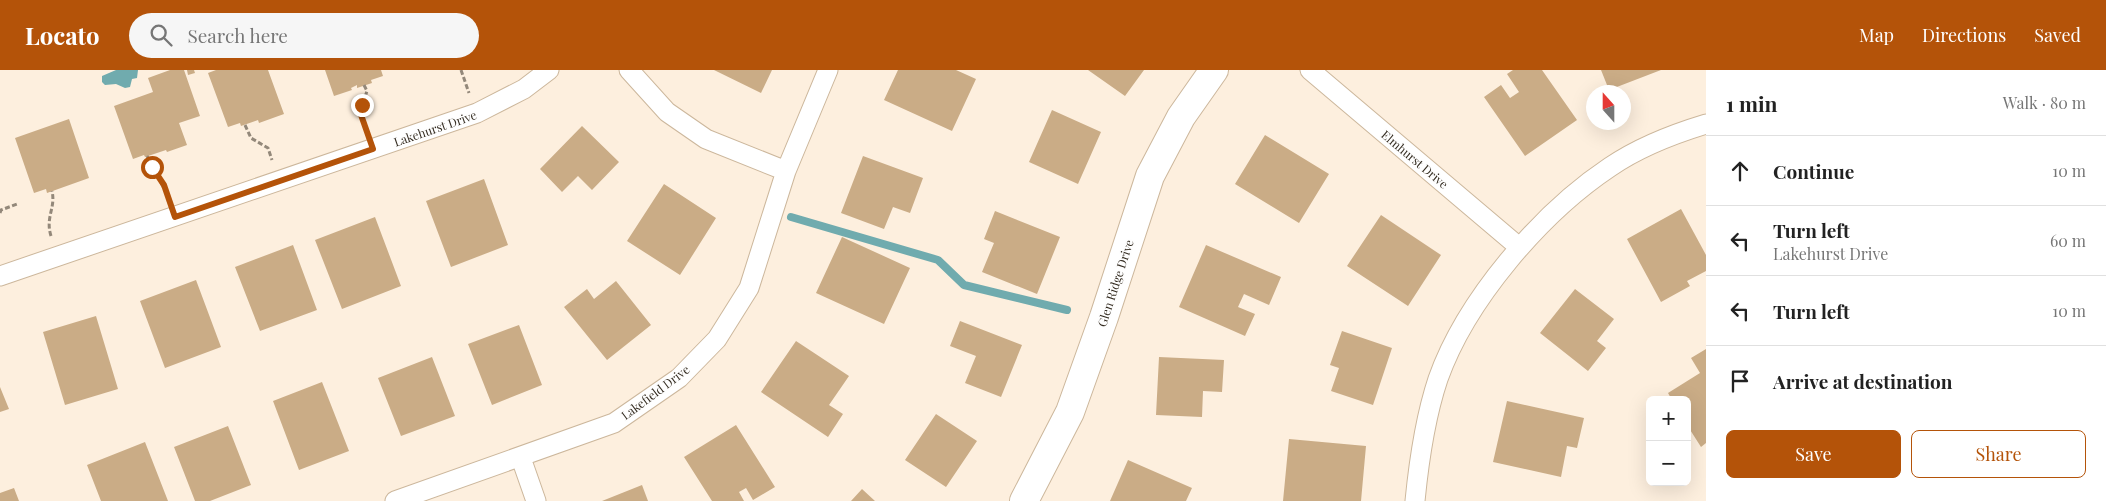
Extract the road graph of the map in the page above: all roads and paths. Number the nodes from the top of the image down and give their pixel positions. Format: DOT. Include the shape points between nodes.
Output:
graph roads {
  1 [pos="549,70"];
  2 [pos="629,70"];
  3 [pos="828,70"];
  4 [pos="1214,70"];
  5 [pos="1310,70"];
  6 [pos="364,85"];
  7 [pos="1706,124"];
  8 [pos="245,125"];
  9 [pos="373,149"];
  10 [pos="147,156"];
  11 [pos="786,171"];
  12 [pos="279,181"];
  13 [pos="52,191"];
  14 [pos="17,204"];
  15 [pos="0,213"];
  16 [pos="175,217"];
  17 [pos="1519,247"];
  18 [pos="58,256"];
  19 [pos="0,276"];
  20 [pos="521,458"];
  21 [pos="395,501"];
  22 [pos="536,501"];
  23 [pos="1024,501"];
  24 [pos="1415,501"];
  1 -- 9 [label="street, Lakehurst Drive" via="524,89 479,112"];
  2 -- 11 [label="street" via="667,112 706,139"];
  3 -- 11 [label="street, Lakefield Drive"];
  4 -- 23 [label="street, Glen Ridge Drive" via="1181,117 1150,176 1070,412"];
  5 -- 17 [label="street, Elmhurst Drive"];
  6 -- 9 [label="path" via="366,91 360,112"];
  7 -- 17 [label="street" via="1671,134 1610,166 1561,205"];
  8 -- 12 [label="path" via="251,138 268,148"];
  9 -- 12 [label="street, Lakehurst Drive"];
  10 -- 16 [label="path" via="164,185"];
  11 -- 20 [label="street, Lakefield Drive" via="749,288 717,339 679,378 614,424"];
  12 -- 16 [label="street, Lakehurst Drive"];
  13 -- 18 [label="path" via="53,204 47,224"];
  14 -- 15 [label="path"];
  16 -- 18 [label="street, Lakehurst Drive"];
  17 -- 24 [label="street" via="1490,283 1465,323 1438,378 1421,447"];
  18 -- 19 [label="street, Lakehurst Drive"];
  20 -- 21 [label="street, Lakefield Drive"];
  20 -- 22 [label="street"];
}
